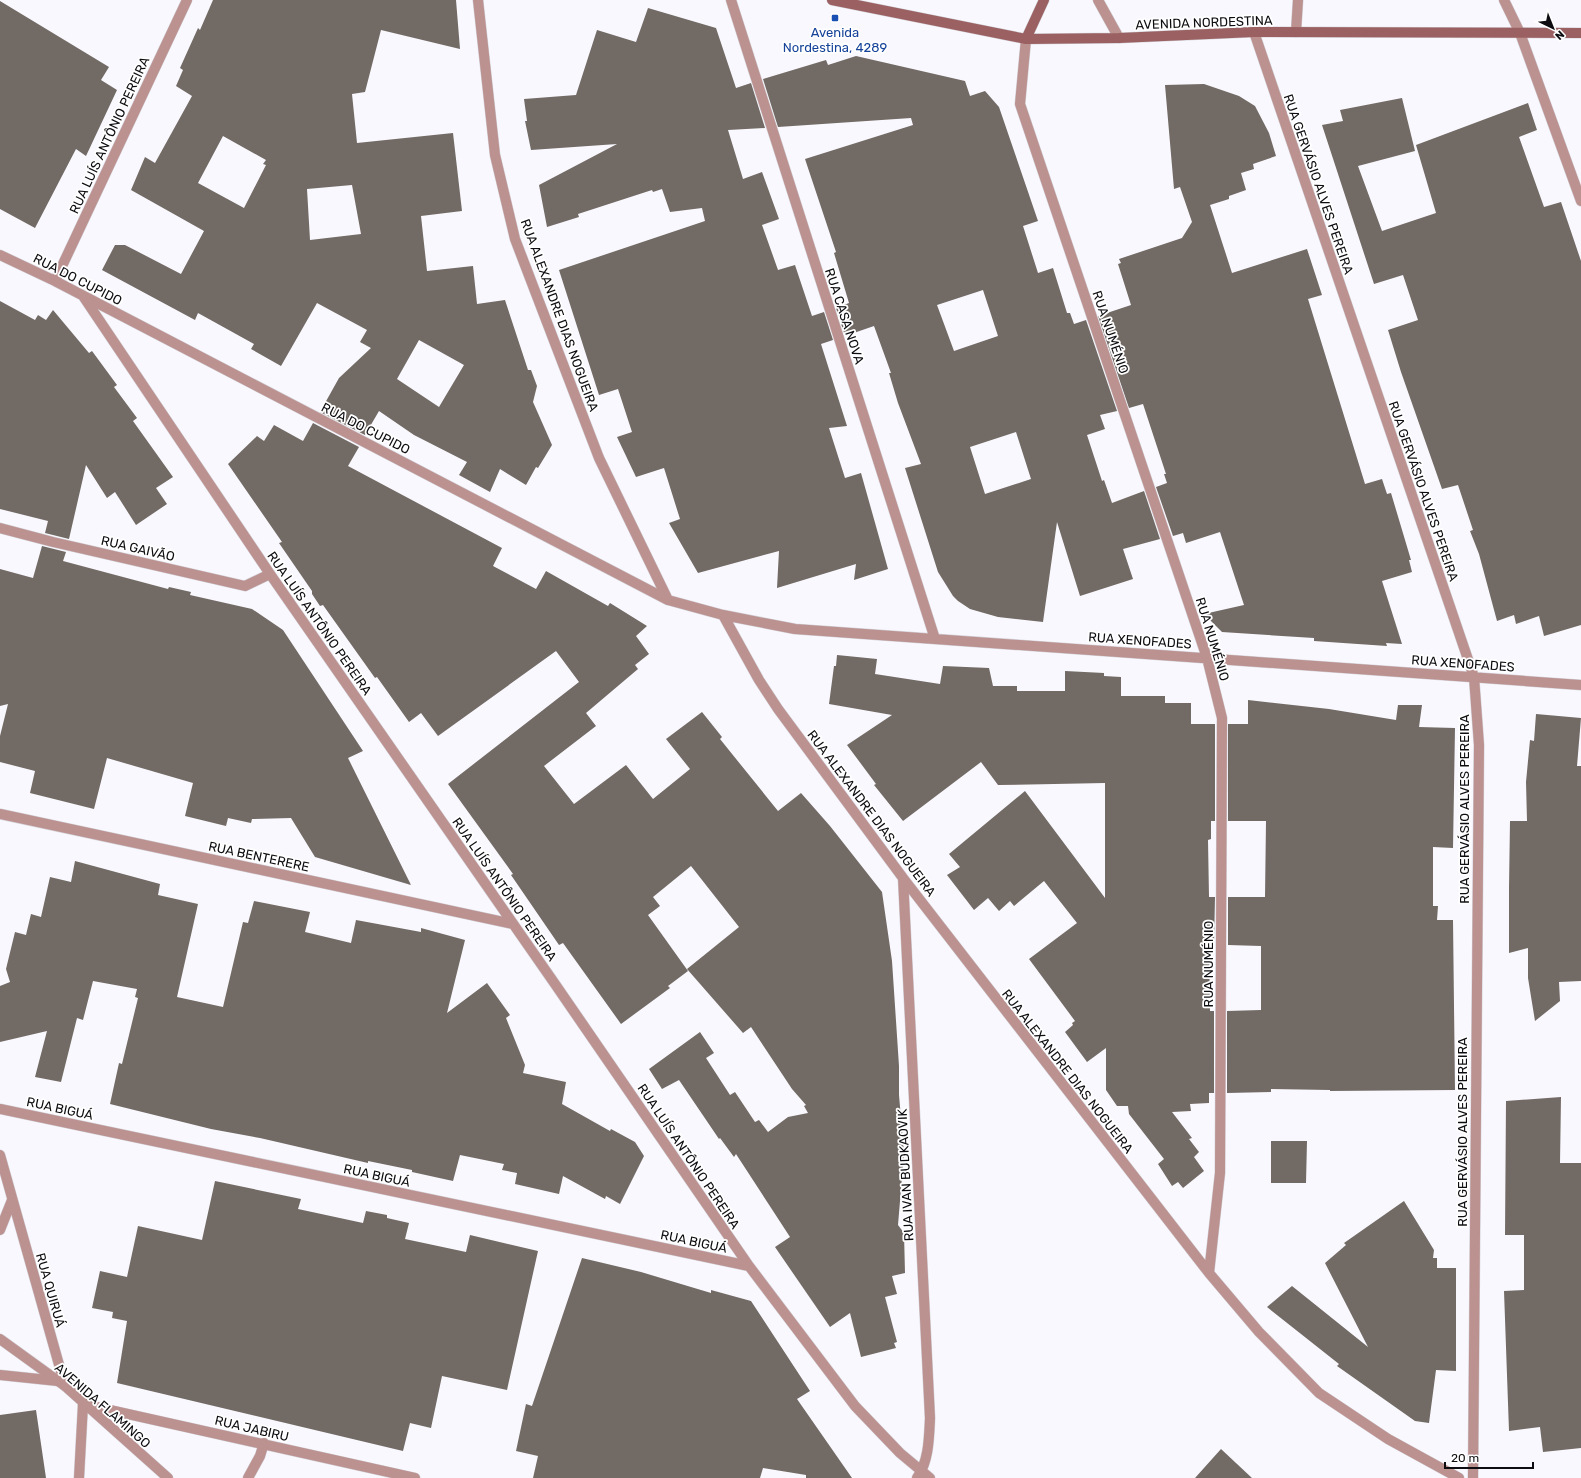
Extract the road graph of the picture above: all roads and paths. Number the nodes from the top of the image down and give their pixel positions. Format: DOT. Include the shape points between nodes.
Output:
graph roads {
  1 [pos="187,0"];
  2 [pos="478,0"];
  3 [pos="731,0"];
  4 [pos="832,0"];
  5 [pos="1044,0"];
  6 [pos="1098,0"];
  7 [pos="1298,0"];
  8 [pos="1504,0"];
  9 [pos="1254,32"];
  10 [pos="1296,32"];
  11 [pos="1581,32"];
  12 [pos="1520,33"];
  13 [pos="1119,38"];
  14 [pos="1026,39"];
  15 [pos="1581,201"];
  16 [pos="0,255"];
  17 [pos="55,280"];
  18 [pos="82,295"];
  19 [pos="0,528"];
  20 [pos="270,574"];
  21 [pos="668,600"];
  22 [pos="722,615"];
  23 [pos="935,639"];
  24 [pos="1207,658"];
  25 [pos="1474,677"];
  26 [pos="1581,685"];
  27 [pos="0,814"];
  28 [pos="903,878"];
  29 [pos="513,924"];
  30 [pos="0,1109"];
  31 [pos="0,1155"];
  32 [pos="12,1200"];
  33 [pos="0,1230"];
  34 [pos="749,1266"];
  35 [pos="1209,1273"];
  36 [pos="0,1339"];
  37 [pos="0,1375"];
  38 [pos="61,1384"];
  39 [pos="83,1404"];
  40 [pos="264,1443"];
  41 [pos="919,1474"];
  42 [pos="79,1478"];
  43 [pos="168,1478"];
  44 [pos="248,1478"];
  45 [pos="415,1478"];
  46 [pos="930,1478"];
  47 [pos="1459,1478"];
  48 [pos="1473,1478"];
  1 -- 17 [label="street, RUA LUÍS ANTÔNIO PEREIRA"];
  2 -- 21 [label="street, RUA ALEXANDRE DIAS NOGUEIRA" via="495,155 515,239 599,458"];
  3 -- 23 [label="street, RUA CASA NOVA"];
  4 -- 14 [label="main road, AVENIDA NORDESTINA"];
  5 -- 14 [label="main road"];
  6 -- 13 [label="street"];
  7 -- 10 [label="street"];
  8 -- 12 [label="street"];
  9 -- 10 [label="main road, AVENIDA NORDESTINA"];
  9 -- 13 [label="main road, AVENIDA NORDESTINA"];
  9 -- 25 [label="street, RUA GERVÁSIO ALVES PEREIRA"];
  10 -- 12 [label="main road, AVENIDA NORDESTINA"];
  11 -- 12 [label="main road, AVENIDA NORDESTINA"];
  12 -- 15 [label="street"];
  13 -- 14 [label="main road, AVENIDA NORDESTINA"];
  14 -- 24 [label="street, RUA NUMÉNIO" via="1020,104"];
  16 -- 17 [label="street, RUA DO CUPIDO"];
  17 -- 18 [label="street, RUA DO CUPIDO"];
  18 -- 20 [label="street, RUA LUÍS ANTÔNIO PEREIRA"];
  18 -- 21 [label="street, RUA DO CUPIDO"];
  19 -- 20 [label="street, RUA GAIVÃO" via="246,586"];
  20 -- 29 [label="street, RUA LUÍS ANTÔNIO PEREIRA"];
  21 -- 22 [label="street, RUA DO CUPIDO"];
  22 -- 23 [label="street, RUA XENOFADES" via="795,629"];
  22 -- 28 [label="street, RUA ALEXANDRE DIAS NOGUEIRA" via="778,709"];
  23 -- 24 [label="street, RUA XENOFADES"];
  24 -- 25 [label="street, RUA XENOFADES"];
  24 -- 35 [label="street, RUA NUMÉNIO" via="1222,718 1220,1173"];
  25 -- 26 [label="street, RUA XENOFADES"];
  25 -- 48 [label="street, RUA GERVÁSIO ALVES PEREIRA" via="1479,745"];
  27 -- 29 [label="street, RUA BENTERERE"];
  28 -- 35 [label="street, RUA ALEXANDRE DIAS NOGUEIRA"];
  28 -- 41 [label="street, RUA IVAN BUDKAOVIK" via="930,1418 928,1445"];
  29 -- 34 [label="street, RUA LUÍS ANTÔNIO PEREIRA"];
  30 -- 34 [label="street, RUA BIGUÁ"];
  31 -- 32 [label="street, RUA QUIRUÁ"];
  32 -- 33 [label="street"];
  32 -- 38 [label="street, RUA QUIRUÁ"];
  34 -- 41 [label="street, RUA LUÍS ANTÔNIO PEREIRA" via="855,1406"];
  35 -- 47 [label="street, RUA ALEXANDRE DIAS NOGUEIRA" via="1259,1332 1319,1393 1388,1439"];
  36 -- 38 [label="street, AVENIDA FLAMINGO"];
  37 -- 38 [label="street"];
  38 -- 39 [label="street, AVENIDA FLAMINGO"];
  39 -- 40 [label="street, RUA JABIRU"];
  39 -- 42 [label="street"];
  39 -- 43 [label="street, AVENIDA FLAMINGO"];
  40 -- 44 [label="street"];
  40 -- 45 [label="street, RUA JABIRU"];
  41 -- 46 [label="street, RUA LUÍS ANTÔNIO PEREIRA"];
}
